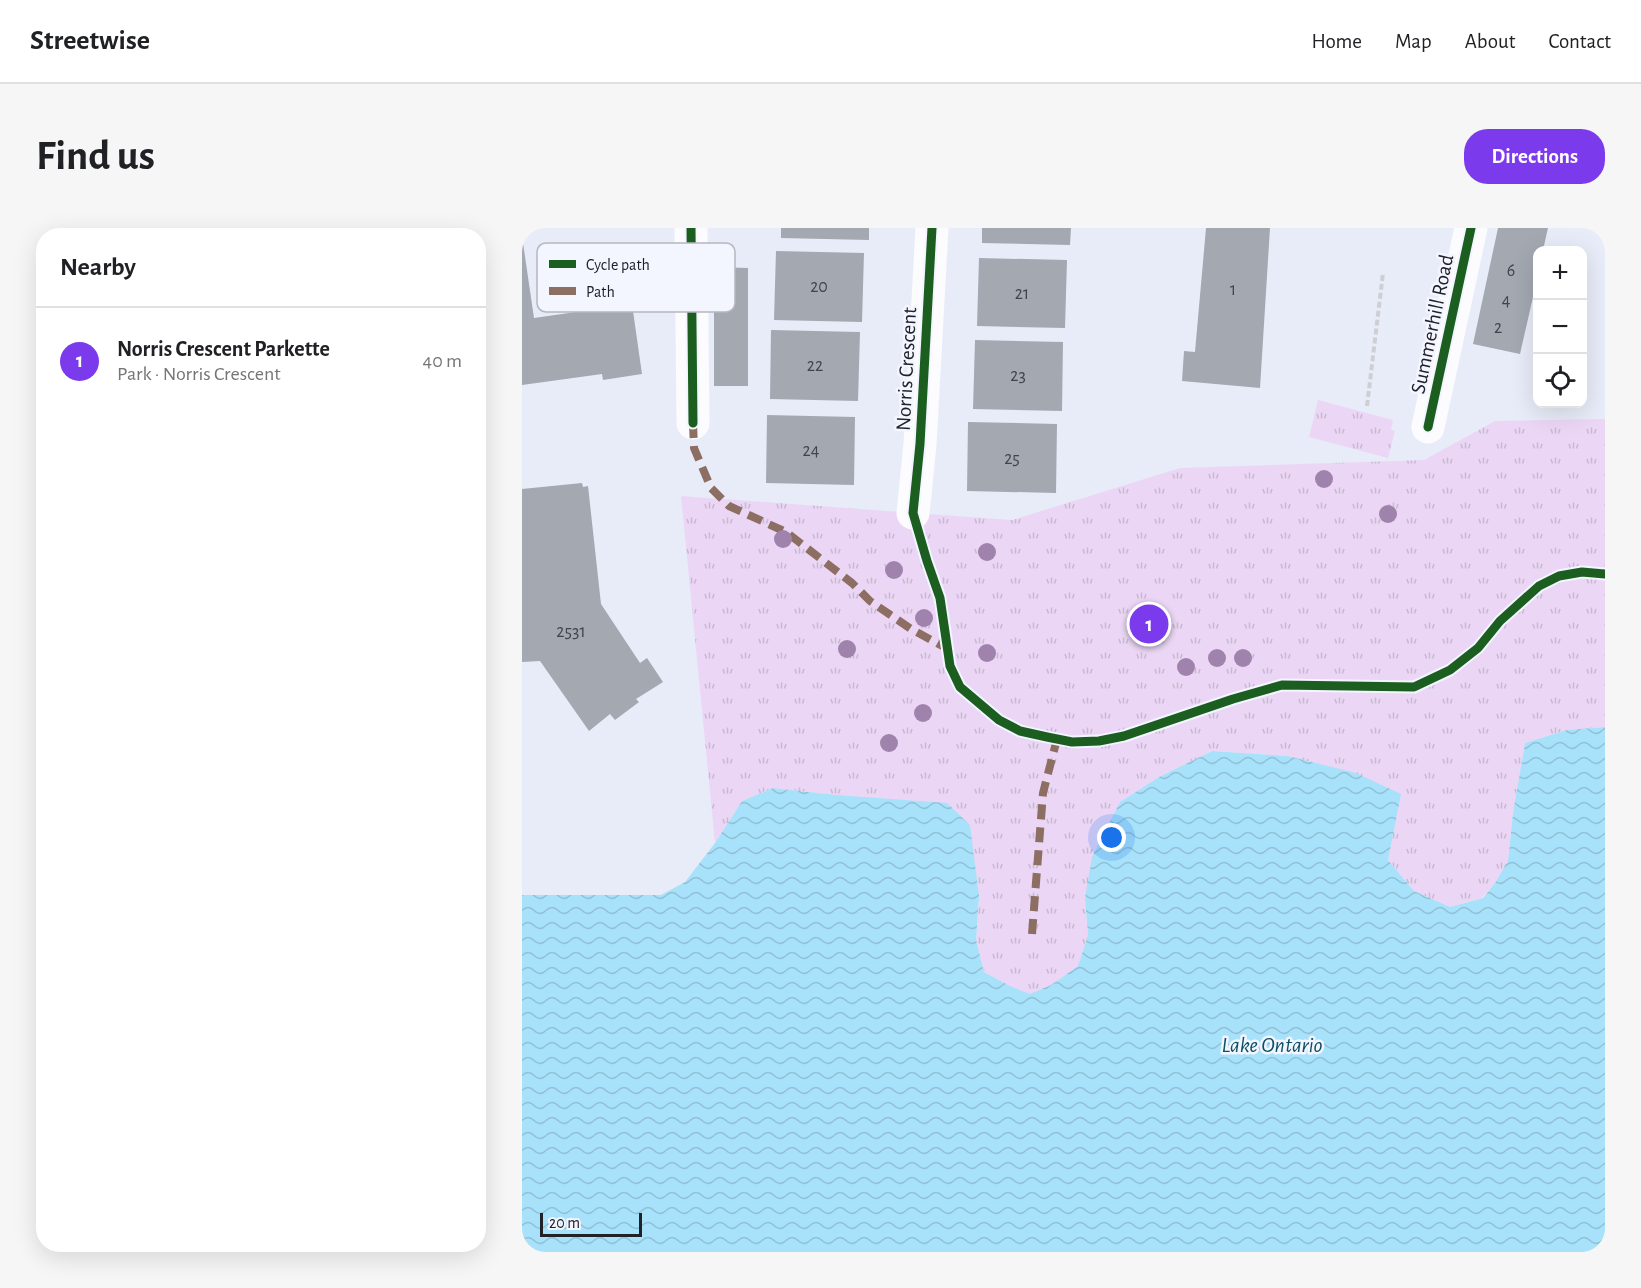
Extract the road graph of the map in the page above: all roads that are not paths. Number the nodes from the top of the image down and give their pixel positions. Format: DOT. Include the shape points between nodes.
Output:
graph roads {
  1 [pos="691,228"];
  2 [pos="932,228"];
  3 [pos="1471,228"];
  4 [pos="691,243"];
  5 [pos="692,312"];
  6 [pos="693,423"];
  7 [pos="1428,427"];
  8 [pos="914,513"];
  1 -- 4 [label="street"];
  2 -- 8 [label="street, Norris Crescent"];
  3 -- 7 [label="street, Summerhill Road"];
  5 -- 6 [label="street"];
}
